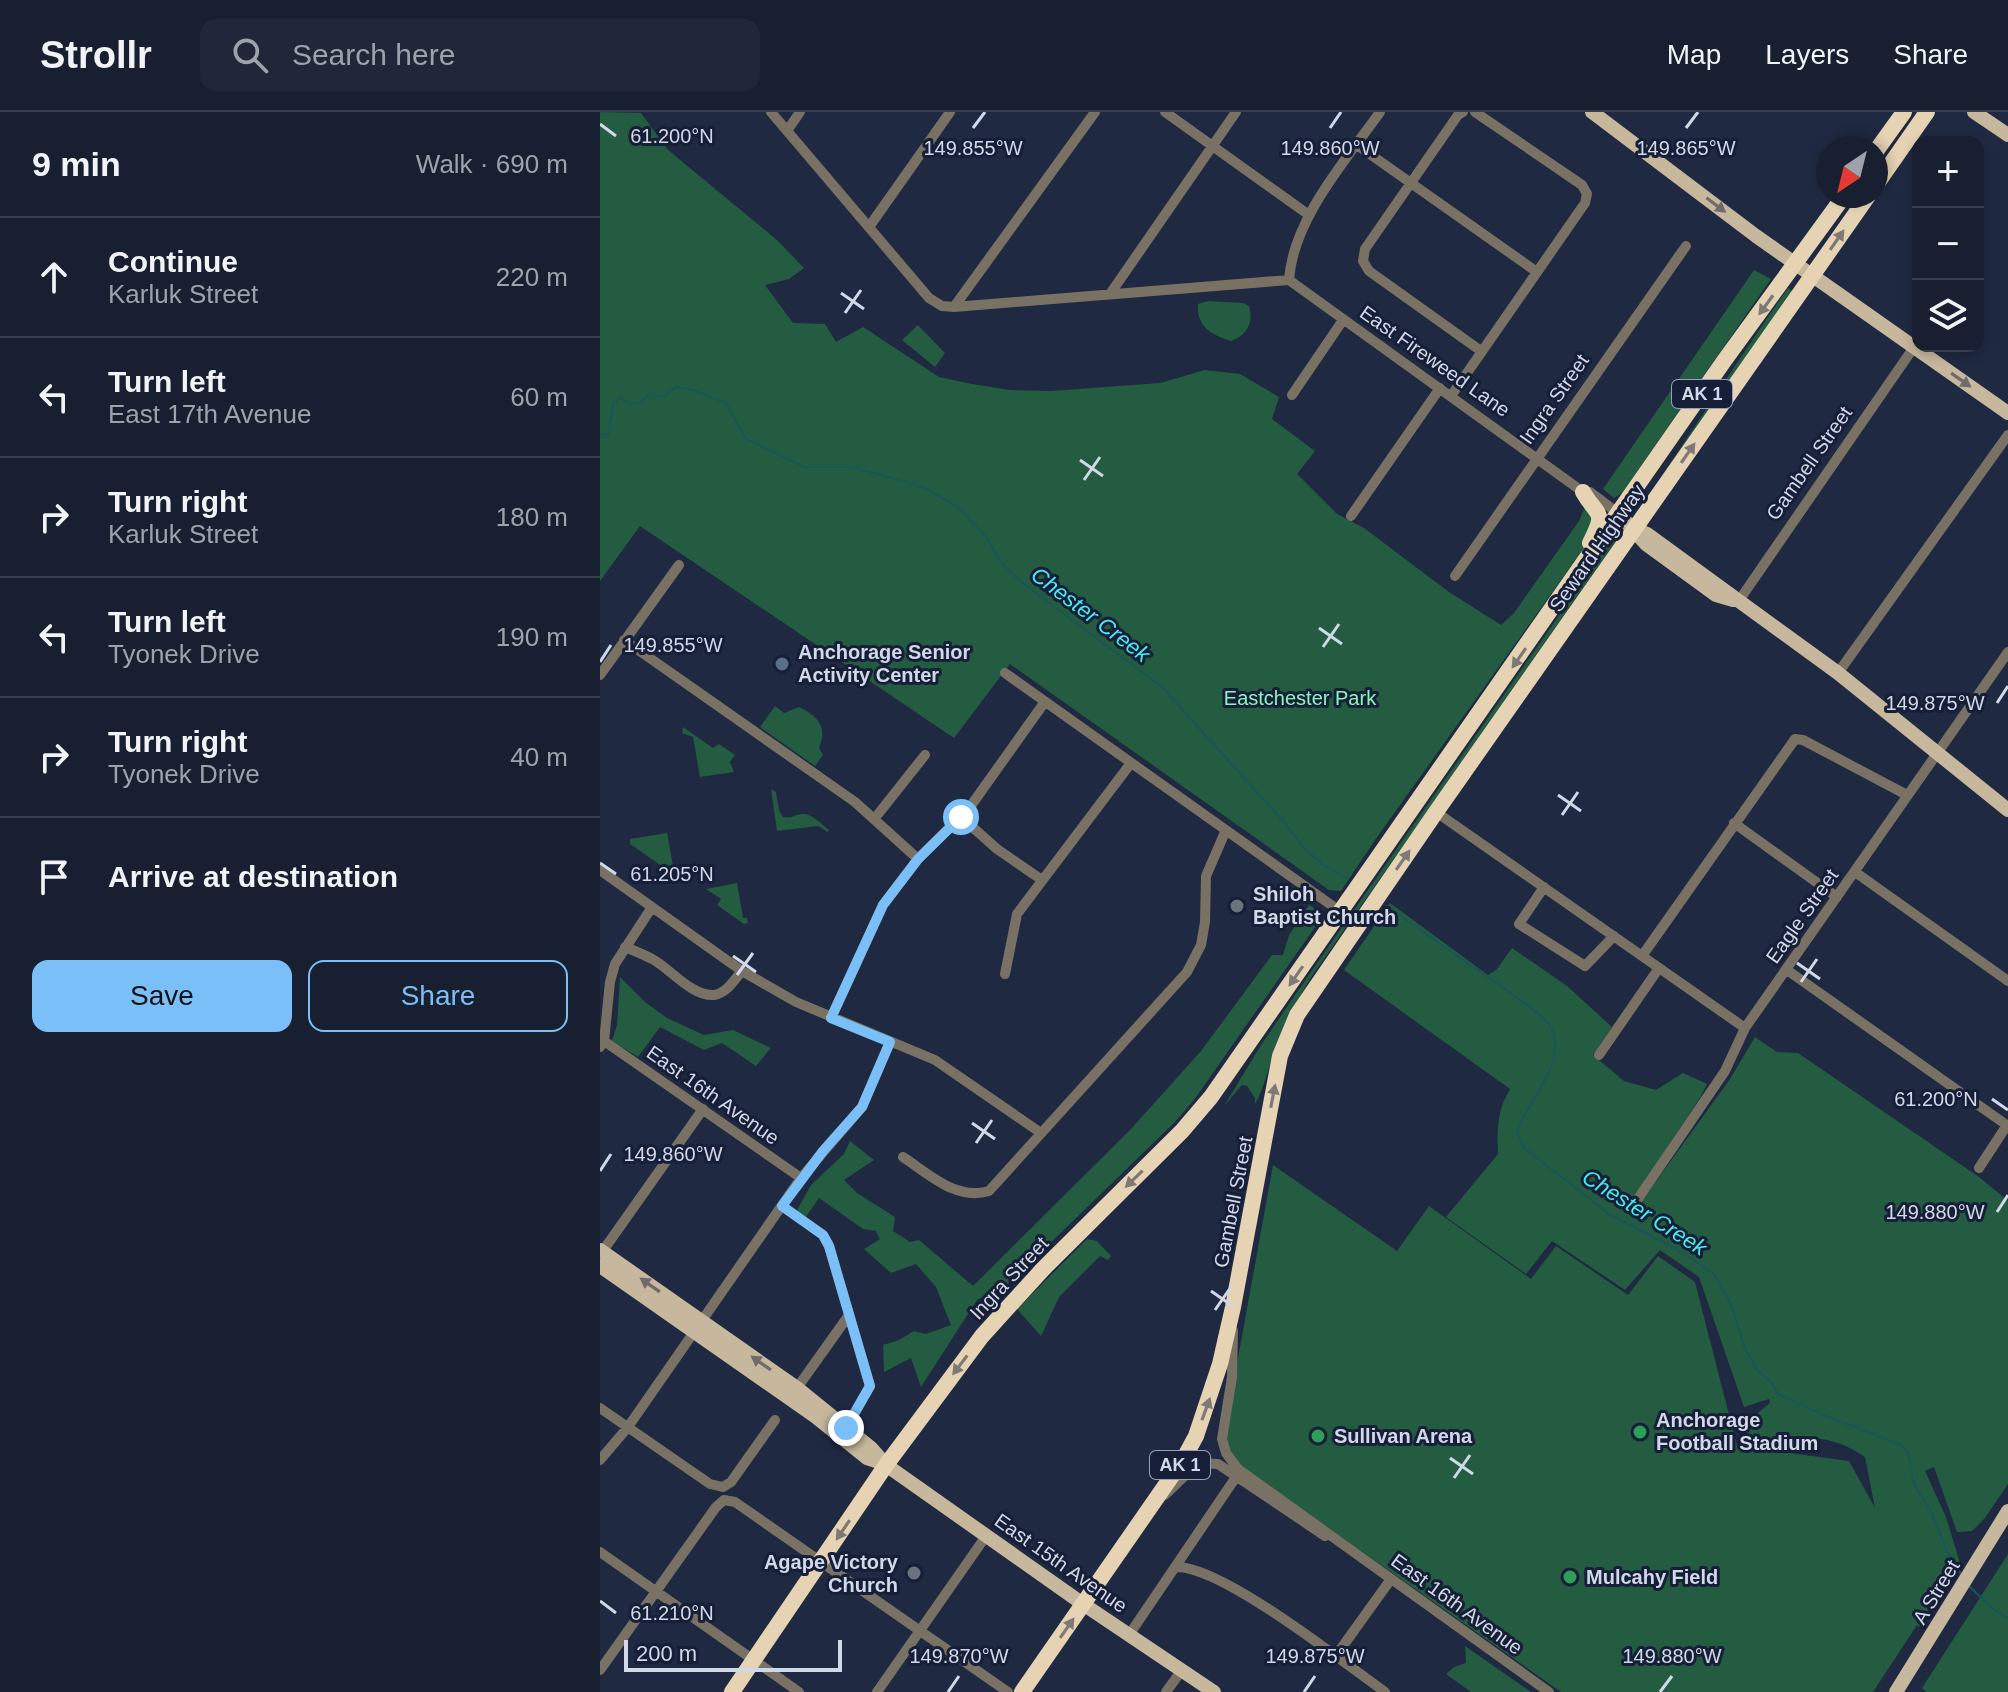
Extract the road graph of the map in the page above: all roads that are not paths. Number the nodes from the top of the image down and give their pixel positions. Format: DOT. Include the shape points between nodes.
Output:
graph roads {
  1 [pos="771,112"];
  2 [pos="800,112"];
  3 [pos="950,112"];
  4 [pos="1095,112"];
  5 [pos="1165,112"];
  6 [pos="1236,112"];
  7 [pos="1463,112"];
  8 [pos="1475,112"];
  9 [pos="1592,112"];
  10 [pos="1904,112"];
  11 [pos="1927,112"];
  12 [pos="1974,112"];
  13 [pos="1376,114"];
  14 [pos="787,131"];
  15 [pos="2008,135"];
  16 [pos="1887,136"];
  17 [pos="1357,145"];
  18 [pos="1212,146"];
  19 [pos="1888,168"];
  20 [pos="1410,182"];
  21 [pos="1835,208"];
  22 [pos="1859,208"];
  23 [pos="1309,215"];
  24 [pos="869,227"];
  25 [pos="1686,246"];
  26 [pos="1795,264"];
  27 [pos="1537,272"];
  28 [pos="1812,275"];
  29 [pos="1289,280"];
  30 [pos="1110,294"];
  31 [pos="954,307"];
  32 [pos="1343,320"];
  33 [pos="1912,346"];
  34 [pos="1912,350"];
  35 [pos="1481,351"];
  36 [pos="1921,352"];
  37 [pos="1440,388"];
  38 [pos="1292,395"];
  39 [pos="1451,396"];
  40 [pos="2008,413"];
  41 [pos="2008,435"];
  42 [pos="1538,458"];
  43 [pos="1583,492"];
  44 [pos="1619,514"];
  45 [pos="1351,516"];
  46 [pos="1635,529"];
  47 [pos="679,565"];
  48 [pos="1455,576"];
  49 [pos="1563,594"];
  50 [pos="1738,602"];
  51 [pos="624,640"];
  52 [pos="2008,652"];
  53 [pos="1005,673"];
  54 [pos="1838,673"];
  55 [pos="600,675"];
  56 [pos="1044,703"];
  57 [pos="1936,754"];
  58 [pos="925,755"];
  59 [pos="1131,763"];
  60 [pos="1907,795"];
  61 [pos="2008,810"];
  62 [pos="1436,812"];
  63 [pos="961,817"];
  64 [pos="875,818"];
  65 [pos="1734,823"];
  66 [pos="1226,830"];
  67 [pos="918,859"];
  68 [pos="600,870"];
  69 [pos="1855,872"];
  70 [pos="1042,880"];
  71 [pos="1544,887"];
  72 [pos="1837,897"];
  73 [pos="652,907"];
  74 [pos="1341,912"];
  75 [pos="1358,924"];
  76 [pos="1614,936"];
  77 [pos="625,947"];
  78 [pos="1642,956"];
  79 [pos="1659,968"];
  80 [pos="1787,970"];
  81 [pos="742,971"];
  82 [pos="1005,974"];
  83 [pos="2008,981"];
  84 [pos="831,1018"];
  85 [pos="1745,1028"];
  86 [pos="890,1042"];
  87 [pos="602,1044"];
  88 [pos="1599,1055"];
  89 [pos="703,1109"];
  90 [pos="2008,1125"];
  91 [pos="1041,1133"];
  92 [pos="903,1157"];
  93 [pos="1979,1168"];
  94 [pos="801,1178"];
  95 [pos="782,1206"];
  96 [pos="1633,1206"];
  97 [pos="601,1256"];
  98 [pos="1233,1307"];
  99 [pos="849,1315"];
  100 [pos="696,1326"];
  101 [pos="797,1388"];
  102 [pos="600,1408"];
  103 [pos="775,1420"];
  104 [pos="628,1427"];
  105 [pos="846,1428"];
  106 [pos="600,1460"];
  107 [pos="886,1465"];
  108 [pos="1236,1477"];
  109 [pos="1147,1509"];
  110 [pos="2008,1511"];
  111 [pos="986,1536"];
  112 [pos="1344,1546"];
  113 [pos="600,1552"];
  114 [pos="822,1562"];
  115 [pos="1177,1567"];
  116 [pos="1391,1579"];
  117 [pos="655,1591"];
  118 [pos="1083,1604"];
  119 [pos="920,1630"];
  120 [pos="1129,1635"];
  121 [pos="1335,1657"];
  122 [pos="754,1660"];
  123 [pos="600,1670"];
  124 [pos="1182,1670"];
  125 [pos="732,1692"];
  126 [pos="799,1692"];
  127 [pos="877,1692"];
  128 [pos="1008,1692"];
  129 [pos="1022,1692"];
  130 [pos="1166,1692"];
  131 [pos="1214,1692"];
  132 [pos="1385,1692"];
  133 [pos="1549,1692"];
  134 [pos="1896,1692"];
  1 -- 14 [label="street"];
  2 -- 14 [label="street"];
  3 -- 24 [label="street"];
  4 -- 31 [label="street"];
  5 -- 18 [label="street"];
  6 -- 18 [label="street"];
  7 -- 20 [label="street"];
  8 -- 27 [label="street" via="1582,185 1587,194"];
  9 -- 26 [label="main road, one-way"];
  10 -- 16 [label="highway"];
  11 -- 19 [label="highway"];
  12 -- 15 [label="main road"];
  13 -- 17 [label="street"];
  14 -- 24 [label="street"];
  17 -- 20 [label="street"];
  17 -- 23 [label="street"];
  18 -- 23 [label="street"];
  18 -- 30 [label="street"];
  20 -- 27 [label="street"];
  20 -- 35 [label="street" via="1365,249 1363,261 1369,271"];
  21 -- 26 [label="highway, Seward Highway / AK 1"];
  28 -- 22 [label="highway, Seward Highway / AK 1, one-way"];
  23 -- 29 [label="street" via="1290,263"];
  24 -- 31 [label="street" via="929,298"];
  25 -- 42 [label="street, Ingra Street"];
  26 -- 28 [label="main road"];
  26 -- 44 [label="highway, Seward Highway / AK 1, one-way"];
  27 -- 35 [label="street"];
  28 -- 33 [label="main road"];
  46 -- 28 [label="highway, Seward Highway / AK 1, one-way"];
  29 -- 30 [label="street"];
  29 -- 32 [label="street, East Fireweed Lane"];
  30 -- 31 [label="street"];
  32 -- 37 [label="street, East Fireweed Lane"];
  32 -- 38 [label="street"];
  34 -- 50 [label="street, Gambell Street"];
  35 -- 39 [label="street"];
  36 -- 40 [label="main road, one-way"];
  37 -- 39 [label="street, East Fireweed Lane"];
  37 -- 45 [label="street"];
  39 -- 42 [label="street, East Fireweed Lane"];
  41 -- 54 [label="street"];
  42 -- 43 [label="street, East Fireweed Lane"];
  42 -- 48 [label="street, Ingra Street"];
  43 -- 44 [label="street, East Fireweed Lane"];
  43 -- 49 [label="highway" via="1597,507 1599,524"];
  44 -- 46 [label="main road, East Fireweed Lane"];
  44 -- 49 [label="highway, Seward Highway / AK 1"];
  46 -- 50 [label="main road, East Fireweed Lane"];
  46 -- 62 [label="highway, Seward Highway / AK 1"];
  47 -- 51 [label="street"];
  49 -- 74 [label="highway, Seward Highway / AK 1, one-way"];
  50 -- 54 [label="main road, East Fireweed Lane"];
  51 -- 55 [label="street"];
  51 -- 64 [label="street"];
  52 -- 57 [label="street, Eagle Street"];
  53 -- 56 [label="street"];
  54 -- 57 [label="main road, East Fireweed Lane"];
  56 -- 59 [label="street"];
  56 -- 63 [label="street"];
  57 -- 60 [label="street, Eagle Street"];
  57 -- 61 [label="main road, East Fireweed Lane"];
  58 -- 64 [label="street"];
  59 -- 66 [label="street"];
  59 -- 70 [label="street"];
  60 -- 65 [label="street" via="1795,739"];
  60 -- 69 [label="street, Eagle Street"];
  62 -- 71 [label="street"];
  75 -- 62 [label="highway, Seward Highway / AK 1, one-way"];
  63 -- 67 [label="street"];
  63 -- 70 [label="street"];
  64 -- 67 [label="street"];
  65 -- 72 [label="street"];
  65 -- 78 [label="street"];
  66 -- 74 [label="street"];
  66 -- 91 [label="street" via="1206,876 1201,945 1187,972"];
  67 -- 84 [label="street" via="883,905"];
  68 -- 73 [label="street"];
  69 -- 72 [label="street, Eagle Street"];
  69 -- 83 [label="street"];
  70 -- 82 [label="street" via="1017,914"];
  71 -- 76 [label="street"];
  71 -- 76 [label="street" via="1519,924 1585,966"];
  72 -- 80 [label="street, Eagle Street"];
  73 -- 77 [label="street"];
  73 -- 81 [label="street"];
  74 -- 107 [label="highway, Ingra Street / AK 1, one-way" via="1211,1097 1000,1315"];
  98 -- 75 [label="highway, Gambell Street / AK 1, one-way" via="1280,1056 1297,1015"];
  76 -- 78 [label="street"];
  77 -- 81 [label="street" via="706,994 725,990"];
  77 -- 87 [label="street" via="610,982"];
  78 -- 79 [label="street"];
  79 -- 85 [label="street"];
  79 -- 88 [label="street"];
  80 -- 85 [label="street, Eagle Street"];
  80 -- 90 [label="street"];
  81 -- 84 [label="street"];
  84 -- 86 [label="street"];
  85 -- 96 [label="street, Eagle Street" via="1725,1071"];
  86 -- 91 [label="street" via="935,1060"];
  86 -- 94 [label="street" via="862,1107"];
  87 -- 89 [label="street, East 16th Avenue"];
  89 -- 94 [label="street, East 16th Avenue"];
  89 -- 97 [label="street"];
  90 -- 93 [label="street"];
  91 -- 92 [label="street" via="989,1191 975,1196 956,1192"];
  94 -- 95 [label="street"];
  95 -- 99 [label="street" via="823,1235"];
  95 -- 100 [label="street"];
  97 -- 100 [label="main road, East 15th Avenue"];
  109 -- 98 [label="highway, Gambell Street / AK 1, one-way" via="1196,1436"];
  98 -- 112 [label="street, East 16th Avenue" via="1232,1377 1222,1439 1226,1453 1238,1469"];
  99 -- 101 [label="street"];
  99 -- 105 [label="street" via="870,1386"];
  101 -- 100 [label="main road, East 15th Avenue, one-way"];
  100 -- 104 [label="street"];
  100 -- 107 [label="main road, East 15th Avenue" via="867,1458"];
  101 -- 105 [label="main road, East 15th Avenue"];
  102 -- 104 [label="street"];
  103 -- 104 [label="street" via="723,1487 710,1484"];
  104 -- 106 [label="street"];
  105 -- 107 [label="main road, East 15th Avenue"];
  107 -- 111 [label="main road, East 15th Avenue"];
  107 -- 114 [label="highway, Ingra Street / AK 1, one-way"];
  108 -- 109 [label="street, East 16th Avenue" via="1218,1464 1198,1463"];
  108 -- 112 [label="street, East 16th Avenue"];
  108 -- 115 [label="street"];
  109 -- 118 [label="highway, Gambell Street / AK 1"];
  110 -- 134 [label="main road, A Street"];
  111 -- 118 [label="main road, East 15th Avenue"];
  111 -- 119 [label="street"];
  112 -- 116 [label="street, East 16th Avenue"];
  113 -- 117 [label="street"];
  114 -- 117 [label="street" via="735,1502 724,1500"];
  114 -- 119 [label="street"];
  114 -- 122 [label="highway, Ingra Street / AK 1"];
  115 -- 120 [label="street"];
  115 -- 121 [label="street" via="1190,1567 1228,1584"];
  116 -- 121 [label="street"];
  116 -- 133 [label="street, East 16th Avenue"];
  117 -- 122 [label="street"];
  117 -- 123 [label="street"];
  118 -- 120 [label="main road, East 15th Avenue"];
  129 -- 118 [label="highway, Gambell Street / AK 1, one-way"];
  119 -- 127 [label="street"];
  119 -- 128 [label="street"];
  120 -- 124 [label="main road, East 15th Avenue"];
  121 -- 132 [label="street"];
  122 -- 125 [label="highway, Ingra Street / AK 1"];
  122 -- 126 [label="street"];
  124 -- 130 [label="street"];
  124 -- 131 [label="main road, East 15th Avenue"];
}
